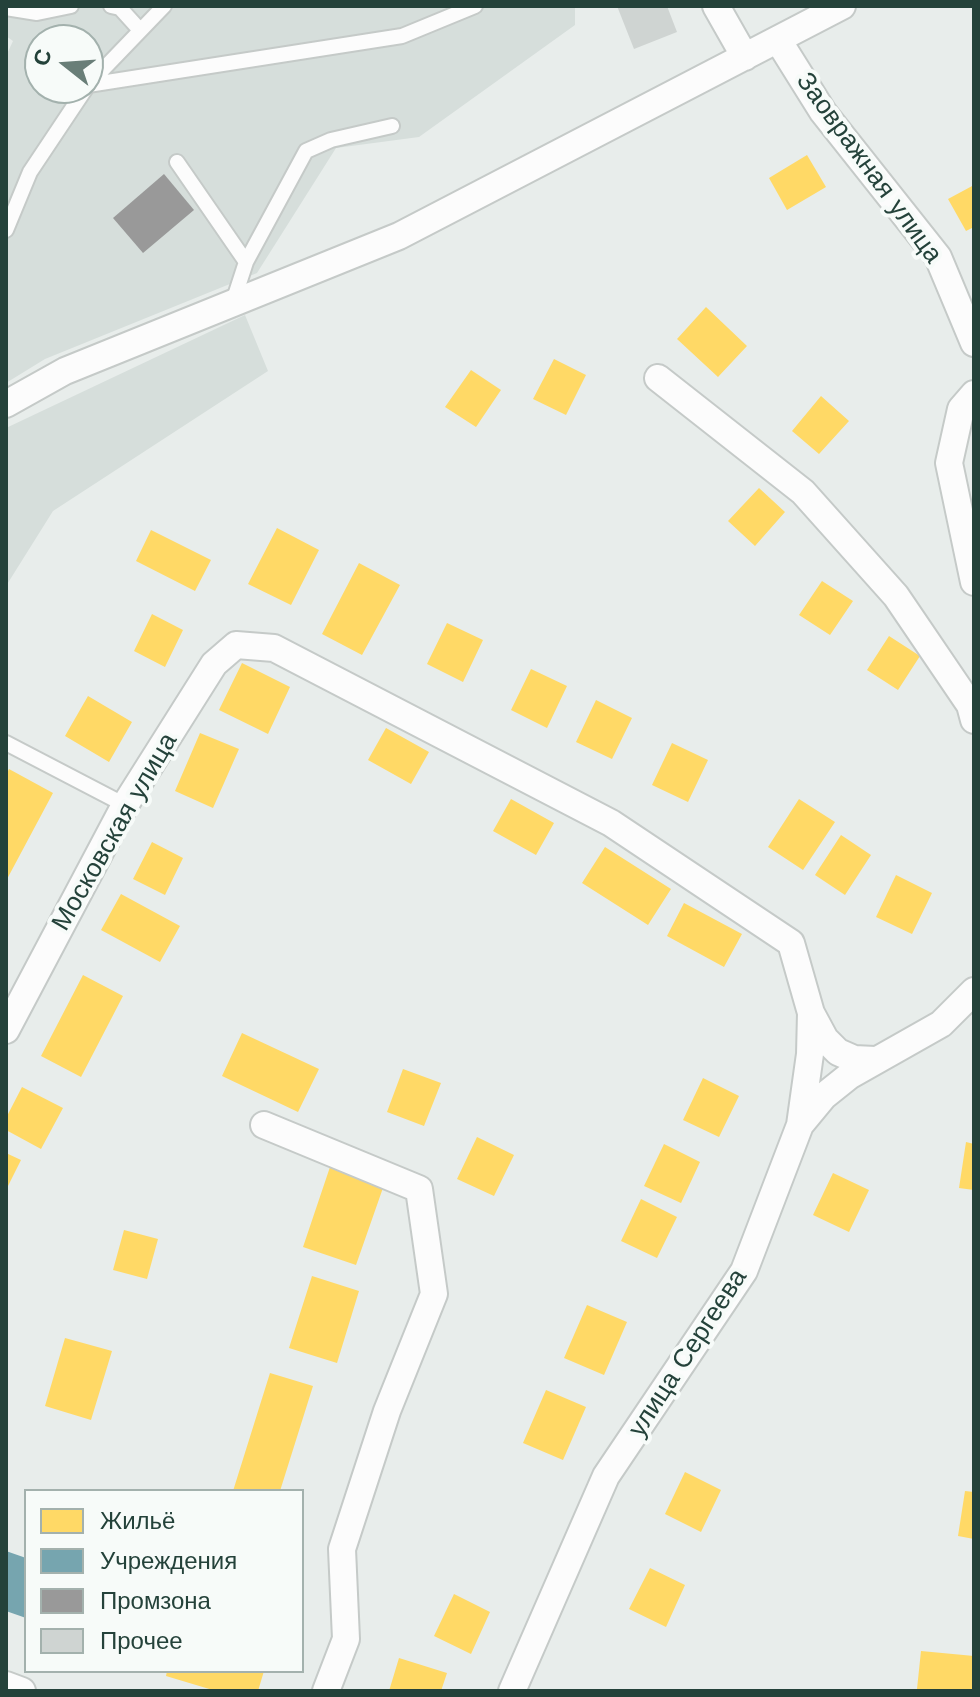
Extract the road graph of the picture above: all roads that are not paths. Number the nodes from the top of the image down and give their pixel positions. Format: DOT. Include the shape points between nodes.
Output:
graph roads {
  1 [pos="71,6"];
  2 [pos="111,6"];
  3 [pos="164,6"];
  4 [pos="475,6"];
  5 [pos="716,6"];
  6 [pos="842,6"];
  7 [pos="6,8"];
  8 [pos="139,29"];
  9 [pos="778,40"];
  10 [pos="745,57"];
  11 [pos="104,68"];
  12 [pos="104,83"];
  13 [pos="76,104"];
  14 [pos="392,126"];
  15 [pos="177,162"];
  16 [pos="6,230"];
  17 [pos="246,262"];
  18 [pos="233,303"];
  19 [pos="974,343"];
  20 [pos="658,378"];
  21 [pos="974,394"];
  22 [pos="6,404"];
  23 [pos="974,582"];
  24 [pos="974,720"];
  25 [pos="6,743"];
  26 [pos="125,805"];
  27 [pos="974,991"];
  28 [pos="811,1013"];
  29 [pos="6,1030"];
  30 [pos="875,1060"];
  31 [pos="264,1125"];
  32 [pos="800,1125"];
  33 [pos="6,1685"];
  34 [pos="22,1691"];
  35 [pos="326,1691"];
  36 [pos="512,1691"];
  1 -- 7 [label="lane" via="37,13"];
  2 -- 8 [label="lane" via="120,8"];
  3 -- 8 [label="lane"];
  4 -- 12 [label="lane" via="402,36"];
  5 -- 10 [label="street"];
  6 -- 9 [label="street"];
  8 -- 11 [label="lane"];
  9 -- 10 [label="street"];
  9 -- 19 [label="street, Заовражная улица" via="823,112 938,257"];
  10 -- 18 [label="street" via="399,236"];
  13 -- 16 [label="lane" via="30,172"];
  14 -- 17 [label="lane" via="306,151"];
  15 -- 17 [label="lane"];
  17 -- 18 [label="lane"];
  18 -- 22 [label="street" via="65,371"];
  20 -- 24 [label="street" via="803,492 896,596 970,705"];
  21 -- 23 [label="street" via="961,409 949,463"];
  25 -- 26 [label="lane"];
  26 -- 28 [label="street, Московская улица" via="214,664 236,645 274,648 611,823 726,897 791,943"];
  26 -- 29 [label="street, Московская улица"];
  27 -- 30 [label="street, улица Сергеева" via="941,1024"];
  28 -- 30 [label="street" via="838,1052"];
  28 -- 32 [label="street"];
  30 -- 32 [label="street, улица Сергеева" via="824,1096"];
  31 -- 35 [label="street" via="419,1189 434,1294 387,1411 342,1549 346,1639"];
  32 -- 36 [label="street, улица Сергеева" via="744,1271 606,1476"];
  33 -- 34 [label="street"];
}
